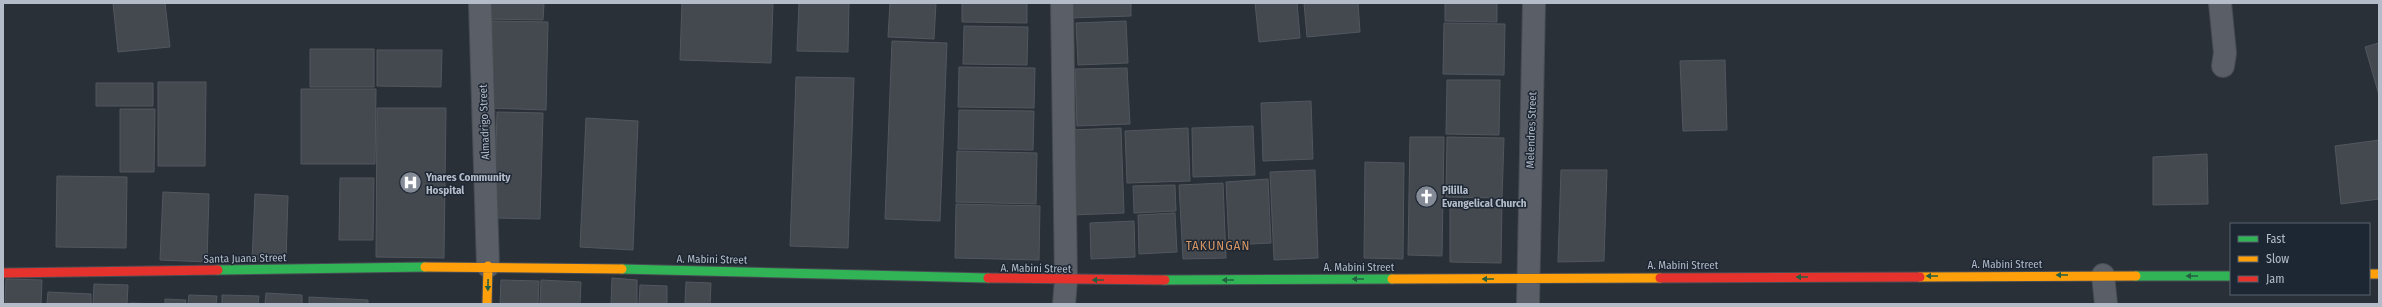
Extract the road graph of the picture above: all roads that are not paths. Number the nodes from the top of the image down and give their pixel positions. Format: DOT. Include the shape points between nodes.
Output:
graph roads {
  1 [pos="480,3"];
  2 [pos="1062,3"];
  3 [pos="1534,3"];
  4 [pos="2220,3"];
  5 [pos="2223,66"];
  6 [pos="488,266"];
  7 [pos="3,273"];
  8 [pos="2103,275"];
  9 [pos="2230,276"];
  10 [pos="1527,278"];
  11 [pos="1066,280"];
  12 [pos="487,304"];
  13 [pos="1064,304"];
  14 [pos="1528,304"];
  15 [pos="2106,304"];
  1 -- 6 [label="street, Almadrigo Street"];
  2 -- 11 [label="street"];
  3 -- 10 [label="street, Melendres Street"];
  4 -- 5 [label="street" via="2225,53"];
  6 -- 7 [label="main road, Santa Juana Street"];
  6 -- 11 [label="main road, A. Mabini Street"];
  6 -- 12 [label="main road, one-way"];
  9 -- 8 [label="main road, A. Mabini Street, one-way"];
  8 -- 10 [label="main road, A. Mabini Street, one-way"];
  8 -- 15 [label="street"];
  10 -- 11 [label="main road, A. Mabini Street, one-way"];
  10 -- 14 [label="street, Melendres Street"];
  11 -- 13 [label="street"];
}
